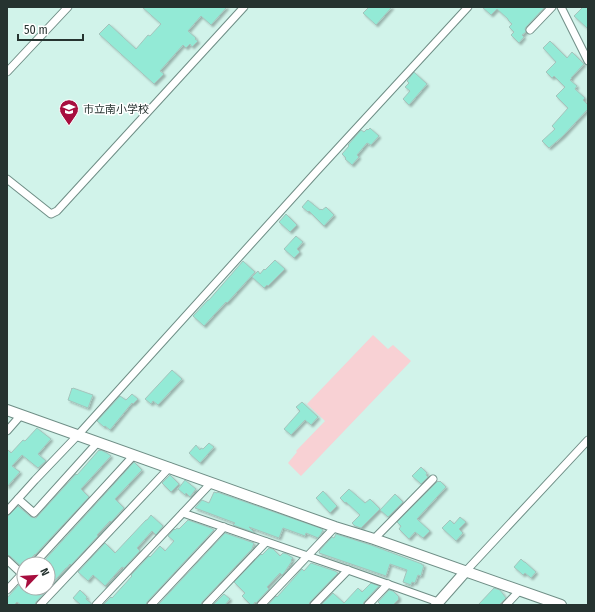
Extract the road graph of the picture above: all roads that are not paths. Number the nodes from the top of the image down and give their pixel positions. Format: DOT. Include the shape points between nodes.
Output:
graph roads {
  1 [pos="68,7"];
  2 [pos="244,7"];
  3 [pos="468,7"];
  4 [pos="552,7"];
  5 [pos="561,7"];
  6 [pos="530,30"];
  7 [pos="588,61"];
  8 [pos="7,72"];
  9 [pos="7,179"];
  10 [pos="7,410"];
  11 [pos="21,415"];
  12 [pos="7,431"];
  13 [pos="78,435"];
  14 [pos="588,440"];
  15 [pos="98,442"];
  16 [pos="134,455"];
  17 [pos="170,467"];
  18 [pos="433,479"];
  19 [pos="211,483"];
  20 [pos="18,499"];
  21 [pos="7,511"];
  22 [pos="183,513"];
  23 [pos="335,526"];
  24 [pos="224,527"];
  25 [pos="374,538"];
  26 [pos="266,542"];
  27 [pos="41,556"];
  28 [pos="307,556"];
  29 [pos="7,560"];
  30 [pos="16,568"];
  31 [pos="348,570"];
  32 [pos="466,571"];
  33 [pos="16,581"];
  34 [pos="388,584"];
  35 [pos="7,590"];
  36 [pos="520,590"];
  37 [pos="437,604"];
  38 [pos="40,605"];
  39 [pos="96,605"];
  40 [pos="151,605"];
  41 [pos="206,605"];
  42 [pos="261,605"];
  43 [pos="314,605"];
  44 [pos="368,605"];
  45 [pos="506,605"];
  46 [pos="561,605"];
  1 -- 8 [label="street"];
  2 -- 9 [label="street" via="57,211 50,214"];
  3 -- 13 [label="street"];
  4 -- 6 [label="street"];
  5 -- 7 [label="street"];
  10 -- 11 [label="street"];
  11 -- 12 [label="street"];
  11 -- 13 [label="street"];
  13 -- 15 [label="street"];
  13 -- 20 [label="street"];
  14 -- 32 [label="street"];
  15 -- 16 [label="street"];
  15 -- 20 [label="street" via="34,513"];
  16 -- 17 [label="street"];
  16 -- 27 [label="street"];
  17 -- 19 [label="street"];
  17 -- 38 [label="street"];
  18 -- 25 [label="street"];
  19 -- 22 [label="street"];
  19 -- 23 [label="street"];
  20 -- 21 [label="street"];
  22 -- 24 [label="street"];
  22 -- 39 [label="street"];
  23 -- 25 [label="street"];
  23 -- 28 [label="street"];
  24 -- 26 [label="street"];
  24 -- 40 [label="street"];
  25 -- 32 [label="street"];
  26 -- 28 [label="street"];
  26 -- 41 [label="street"];
  28 -- 31 [label="street"];
  28 -- 42 [label="street"];
  29 -- 30 [label="street"];
  31 -- 34 [label="street"];
  31 -- 43 [label="street"];
  32 -- 36 [label="street"];
  32 -- 37 [label="street"];
  33 -- 35 [label="street"];
  34 -- 37 [label="street"];
  34 -- 44 [label="street"];
  36 -- 45 [label="street"];
  36 -- 46 [label="street"];
}
